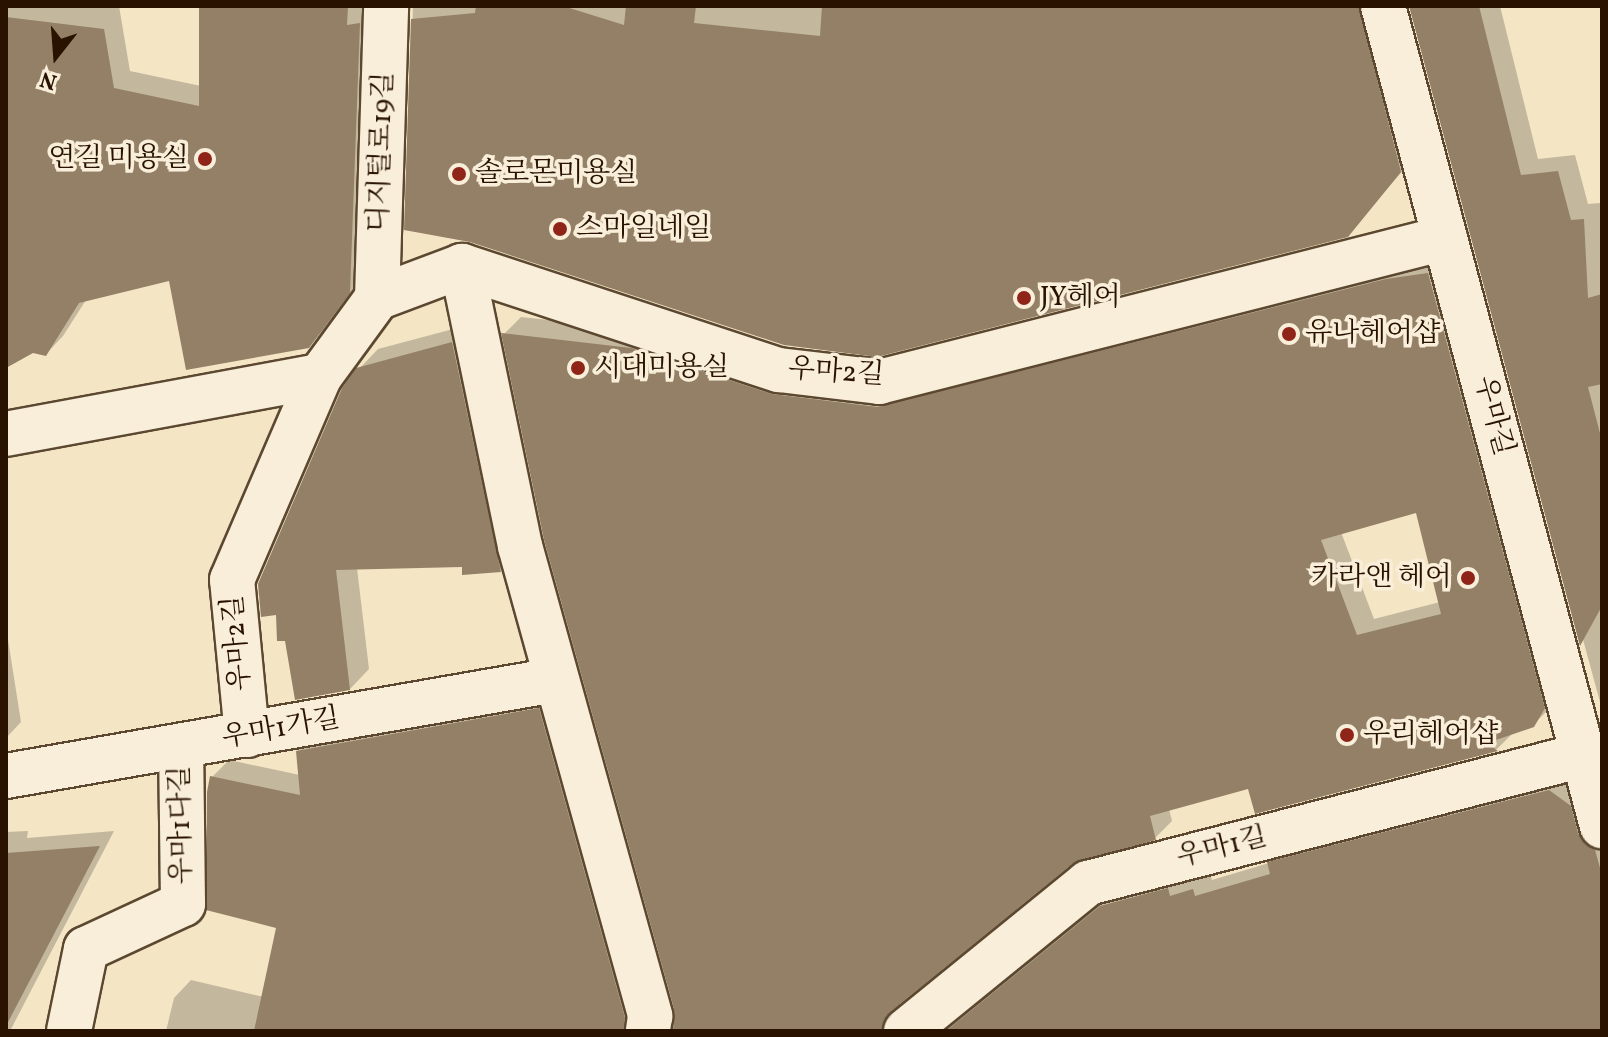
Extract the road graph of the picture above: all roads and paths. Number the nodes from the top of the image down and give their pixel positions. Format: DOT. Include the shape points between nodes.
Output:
graph roads {
  1 [pos="386,6"];
  2 [pos="1383,6"];
  3 [pos="1445,238"];
  4 [pos="462,266"];
  5 [pos="377,298"];
  6 [pos="320,376"];
  7 [pos="6,434"];
  8 [pos="555,680"];
  9 [pos="247,735"];
  10 [pos="181,747"];
  11 [pos="1583,755"];
  12 [pos="6,776"];
  13 [pos="1602,826"];
  14 [pos="69,1031"];
  15 [pos="648,1031"];
  16 [pos="906,1031"];
  1 -- 5 [label="street, 디지털로19길"];
  2 -- 3 [label="street, 우마길"];
  3 -- 4 [label="street, 우마2길" via="879,382 779,370"];
  3 -- 11 [label="street, 우마길"];
  4 -- 5 [label="street"];
  4 -- 8 [label="street" via="520,546"];
  5 -- 6 [label="street, 우마2길"];
  6 -- 7 [label="street"];
  6 -- 9 [label="street, 우마2길" via="232,580"];
  8 -- 9 [label="street, 우마1가길"];
  8 -- 15 [label="street" via="650,1016"];
  9 -- 10 [label="street, 우마1가길"];
  10 -- 12 [label="street, 우마1가길"];
  10 -- 14 [label="street, 우마1다길" via="183,904 86,949"];
  11 -- 13 [label="street, 우마길"];
  11 -- 16 [label="street, 우마1길" via="1088,883"];
}
